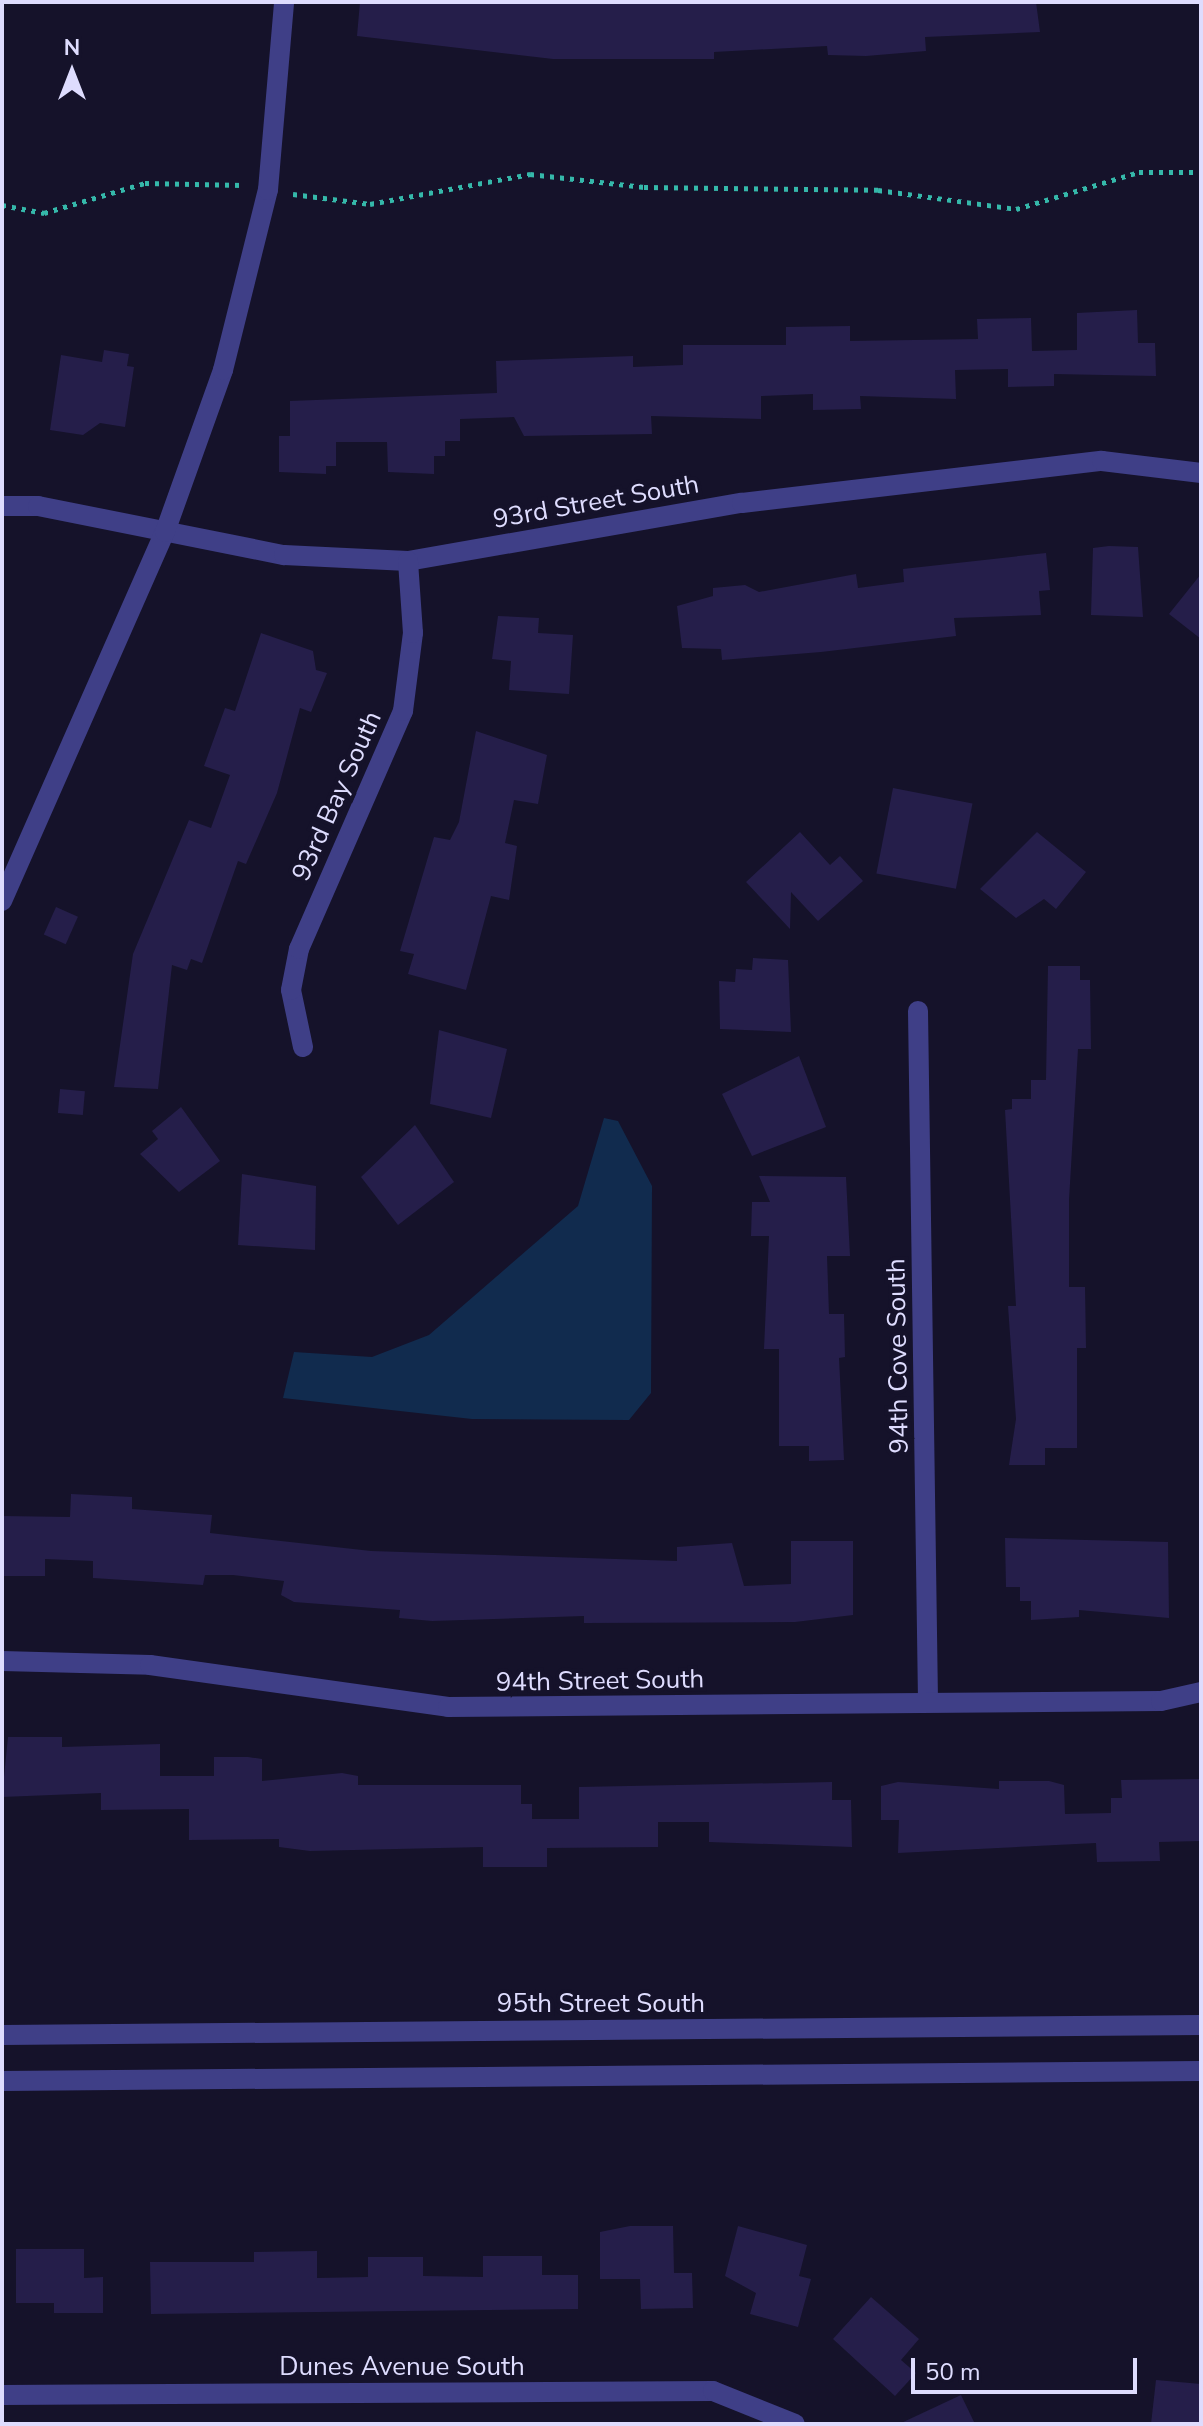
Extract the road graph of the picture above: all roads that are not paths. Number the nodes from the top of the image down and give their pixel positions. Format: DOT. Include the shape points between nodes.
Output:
graph roads {
  1 [pos="284,2"];
  2 [pos="1201,473"];
  3 [pos="2,506"];
  4 [pos="165,532"];
  5 [pos="408,561"];
  6 [pos="2,901"];
  7 [pos="918,1011"];
  8 [pos="303,1047"];
  9 [pos="2,1661"];
  10 [pos="1201,1692"];
  11 [pos="928,1700"];
  12 [pos="1201,2025"];
  13 [pos="2,2035"];
  14 [pos="1201,2071"];
  15 [pos="2,2081"];
  16 [pos="2,2395"];
  17 [pos="795,2424"];
  1 -- 4 [label="street" via="268,190 223,370"];
  2 -- 5 [label="street, 93rd Street South" via="1102,461 742,503"];
  3 -- 4 [label="street, 93rd Street South" via="38,506"];
  4 -- 5 [label="street, 93rd Street South" via="284,555"];
  4 -- 6 [label="street"];
  5 -- 8 [label="street, 93rd Bay South" via="413,633 403,711 299,949 291,990"];
  7 -- 11 [label="street, 94th Cove South"];
  9 -- 11 [label="street, 94th Street South" via="150,1665 448,1707"];
  10 -- 11 [label="street, 94th Street South" via="1161,1701"];
  12 -- 13 [label="street, 95th Street South"];
  14 -- 15 [label="street"];
  16 -- 17 [label="street, Dunes Avenue South" via="713,2391"];
}
